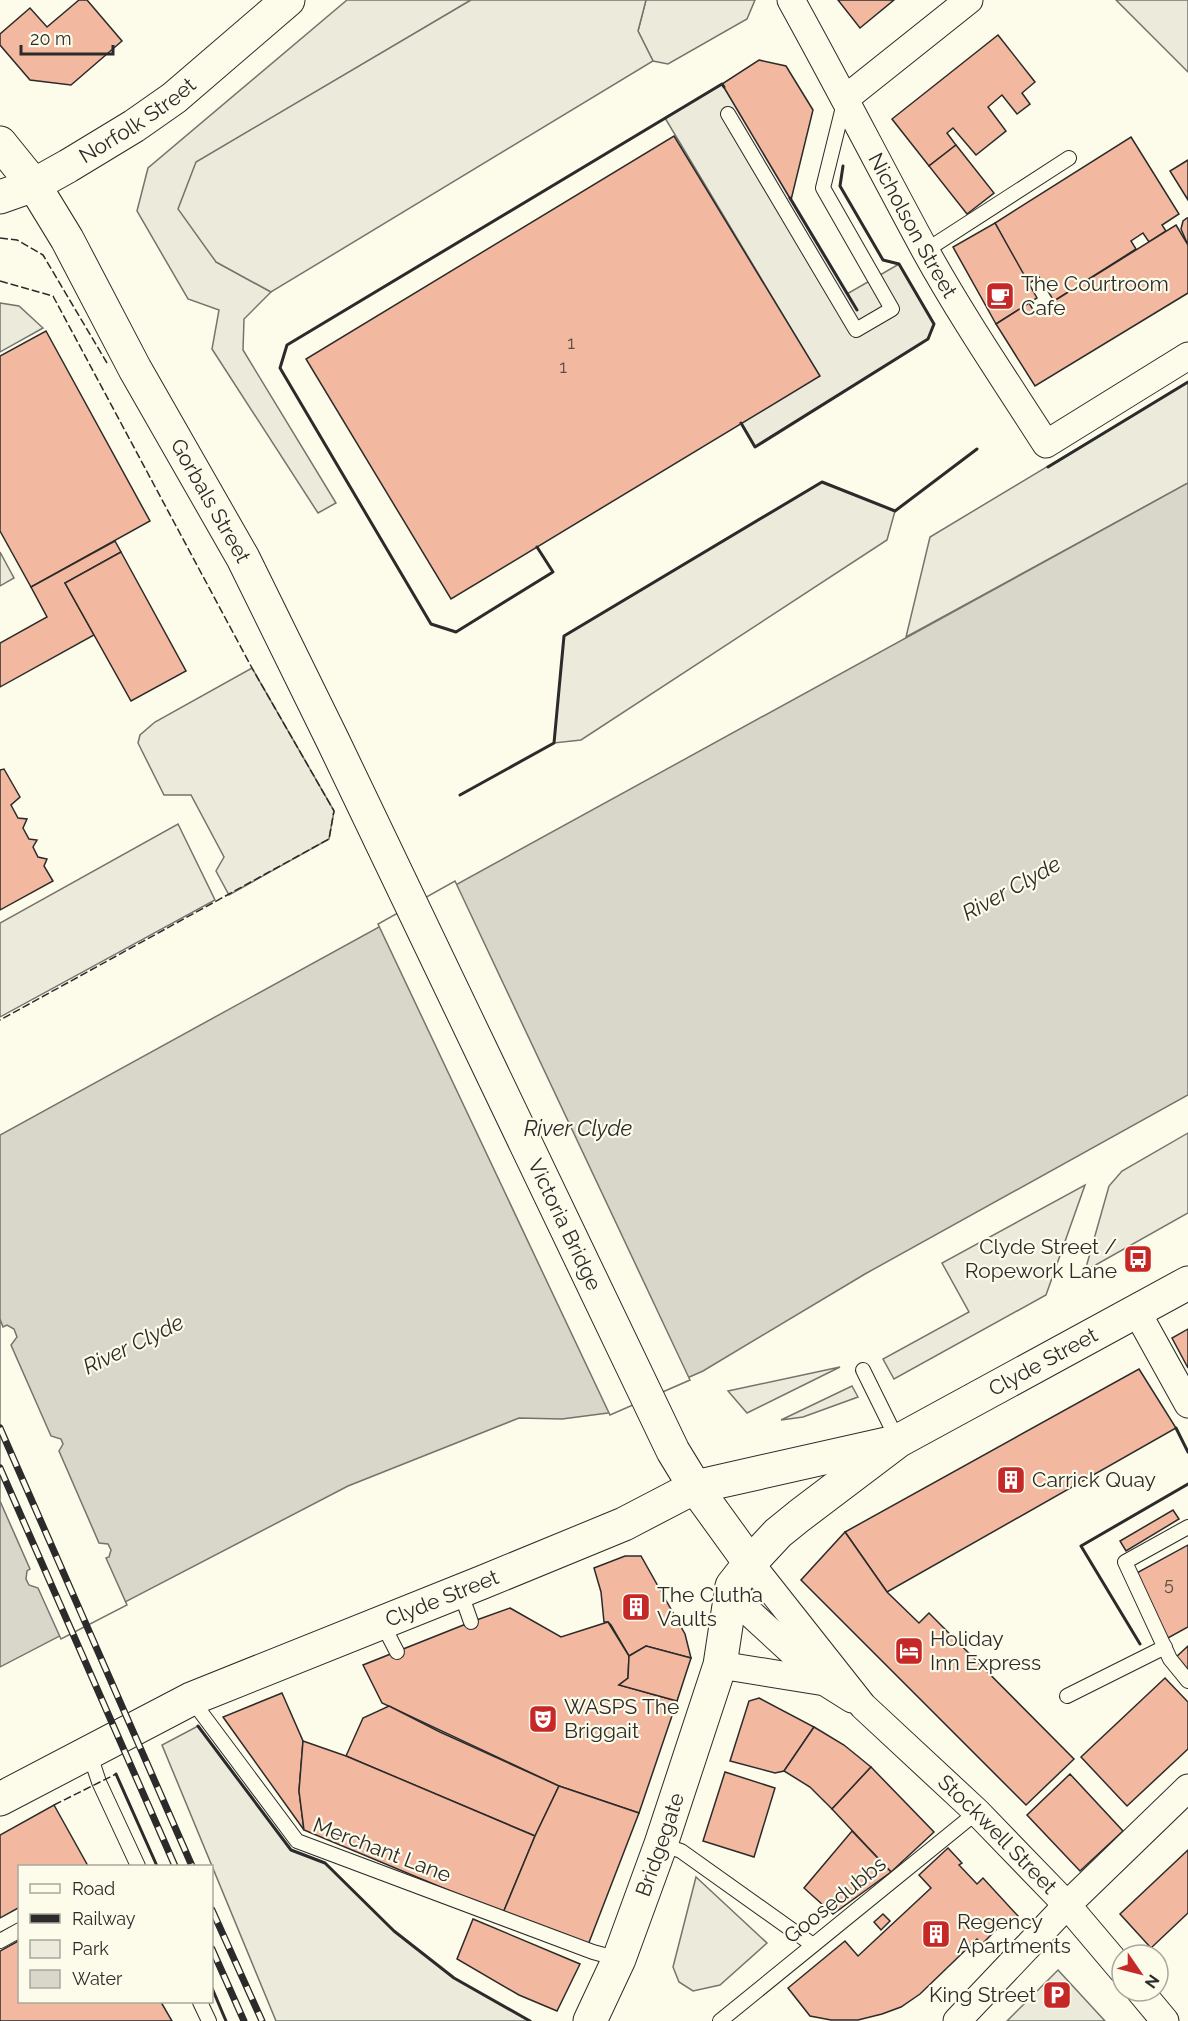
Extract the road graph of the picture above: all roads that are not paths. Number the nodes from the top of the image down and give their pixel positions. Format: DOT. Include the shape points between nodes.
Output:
graph roads {
  1 [pos="288,0"];
  2 [pos="791,0"];
  3 [pos="969,0"];
  4 [pos="846,98"];
  5 [pos="728,114"];
  6 [pos="0,143"];
  7 [pos="1069,158"];
  8 [pos="34,185"];
  9 [pos="0,197"];
  10 [pos="926,251"];
  11 [pos="1188,356"];
  12 [pos="396,873"];
  13 [pos="1188,1283"];
  14 [pos="1137,1312"];
  15 [pos="863,1370"];
  16 [pos="1188,1404"];
  17 [pos="656,1414"];
  18 [pos="898,1441"];
  19 [pos="695,1487"];
  20 [pos="1188,1527"];
  21 [pos="741,1575"];
  22 [pos="460,1591"];
  23 [pos="471,1622"];
  24 [pos="382,1623"];
  25 [pos="1165,1647"];
  26 [pos="397,1652"];
  27 [pos="720,1665"];
  28 [pos="1188,1681"];
  29 [pos="825,1682"];
  30 [pos="1067,1696"];
  31 [pos="191,1699"];
  32 [pos="863,1706"];
  33 [pos="89,1752"];
  34 [pos="1188,1788"];
  35 [pos="0,1799"];
  36 [pos="977,1812"];
  37 [pos="661,1844"];
  38 [pos="138,1865"];
  39 [pos="1067,1905"];
  40 [pos="18,1931"];
  41 [pos="0,1941"];
  42 [pos="813,1945"];
  43 [pos="1110,1956"];
  44 [pos="619,1959"];
  45 [pos="201,2003"];
  46 [pos="1150,2003"];
  47 [pos="595,2020"];
  48 [pos="208,2021"];
  49 [pos="720,2021"];
  50 [pos="957,2021"];
  51 [pos="1166,2021"];
  1 -- 8 [label="main road, Norfolk Street" via="174,98"];
  2 -- 4 [label="street, Nicholson Street"];
  3 -- 4 [label="street"];
  4 -- 5 [label="lane" via="823,188 892,309 856,330"];
  4 -- 10 [label="street, Nicholson Street"];
  6 -- 8 [label="main road, Gorbals Street"];
  7 -- 10 [label="lane"];
  8 -- 9 [label="main road, Norfolk Street"];
  8 -- 12 [label="main road, Gorbals Street" via="243,558"];
  10 -- 11 [label="street, Nicholson Street" via="1046,444"];
  12 -- 17 [label="main road, Victoria Bridge"];
  13 -- 14 [label="main road, Clyde Street"];
  14 -- 16 [label="street"];
  14 -- 18 [label="main road, Clyde Street"];
  15 -- 18 [label="lane"];
  17 -- 19 [label="main road, Stockwell Street"];
  18 -- 19 [label="main road, Clyde Street"];
  18 -- 21 [label="main road, Clyde Street" via="778,1533"];
  19 -- 21 [label="main road, Stockwell Street"];
  19 -- 22 [label="main road, Clyde Street" via="624,1524"];
  20 -- 25 [label="lane" via="1125,1562"];
  21 -- 27 [label="main road"];
  21 -- 29 [label="street, Stockwell Street" via="750,1612"];
  21 -- 32 [label="street, Stockwell Street"];
  22 -- 23 [label="lane"];
  22 -- 24 [label="main road, Clyde Street"];
  24 -- 26 [label="lane"];
  24 -- 31 [label="main road, Clyde Street"];
  25 -- 28 [label="lane"];
  25 -- 30 [label="lane"];
  27 -- 29 [label="street, Stockwell Street"];
  27 -- 37 [label="main road, Bridgegate"];
  29 -- 32 [label="street, Stockwell Street"];
  31 -- 33 [label="main road, Clyde Street"];
  31 -- 44 [label="lane, Merchant Lane" via="297,1841"];
  32 -- 36 [label="street, Stockwell Street"];
  33 -- 35 [label="main road, Clyde Street"];
  33 -- 38 [label="lane"];
  34 -- 39 [label="street"];
  36 -- 39 [label="street, Stockwell Street"];
  36 -- 42 [label="lane, Goosedubbs"];
  37 -- 42 [label="lane" via="681,1851"];
  37 -- 44 [label="main road, Bridgegate"];
  39 -- 43 [label="street, Stockwell Street"];
  39 -- 50 [label="street"];
  40 -- 41 [label="lane"];
  42 -- 49 [label="lane, Goosedubbs"];
  44 -- 47 [label="main road, Bridgegate"];
  45 -- 48 [label="lane"];
  46 -- 51 [label="street"];
}
